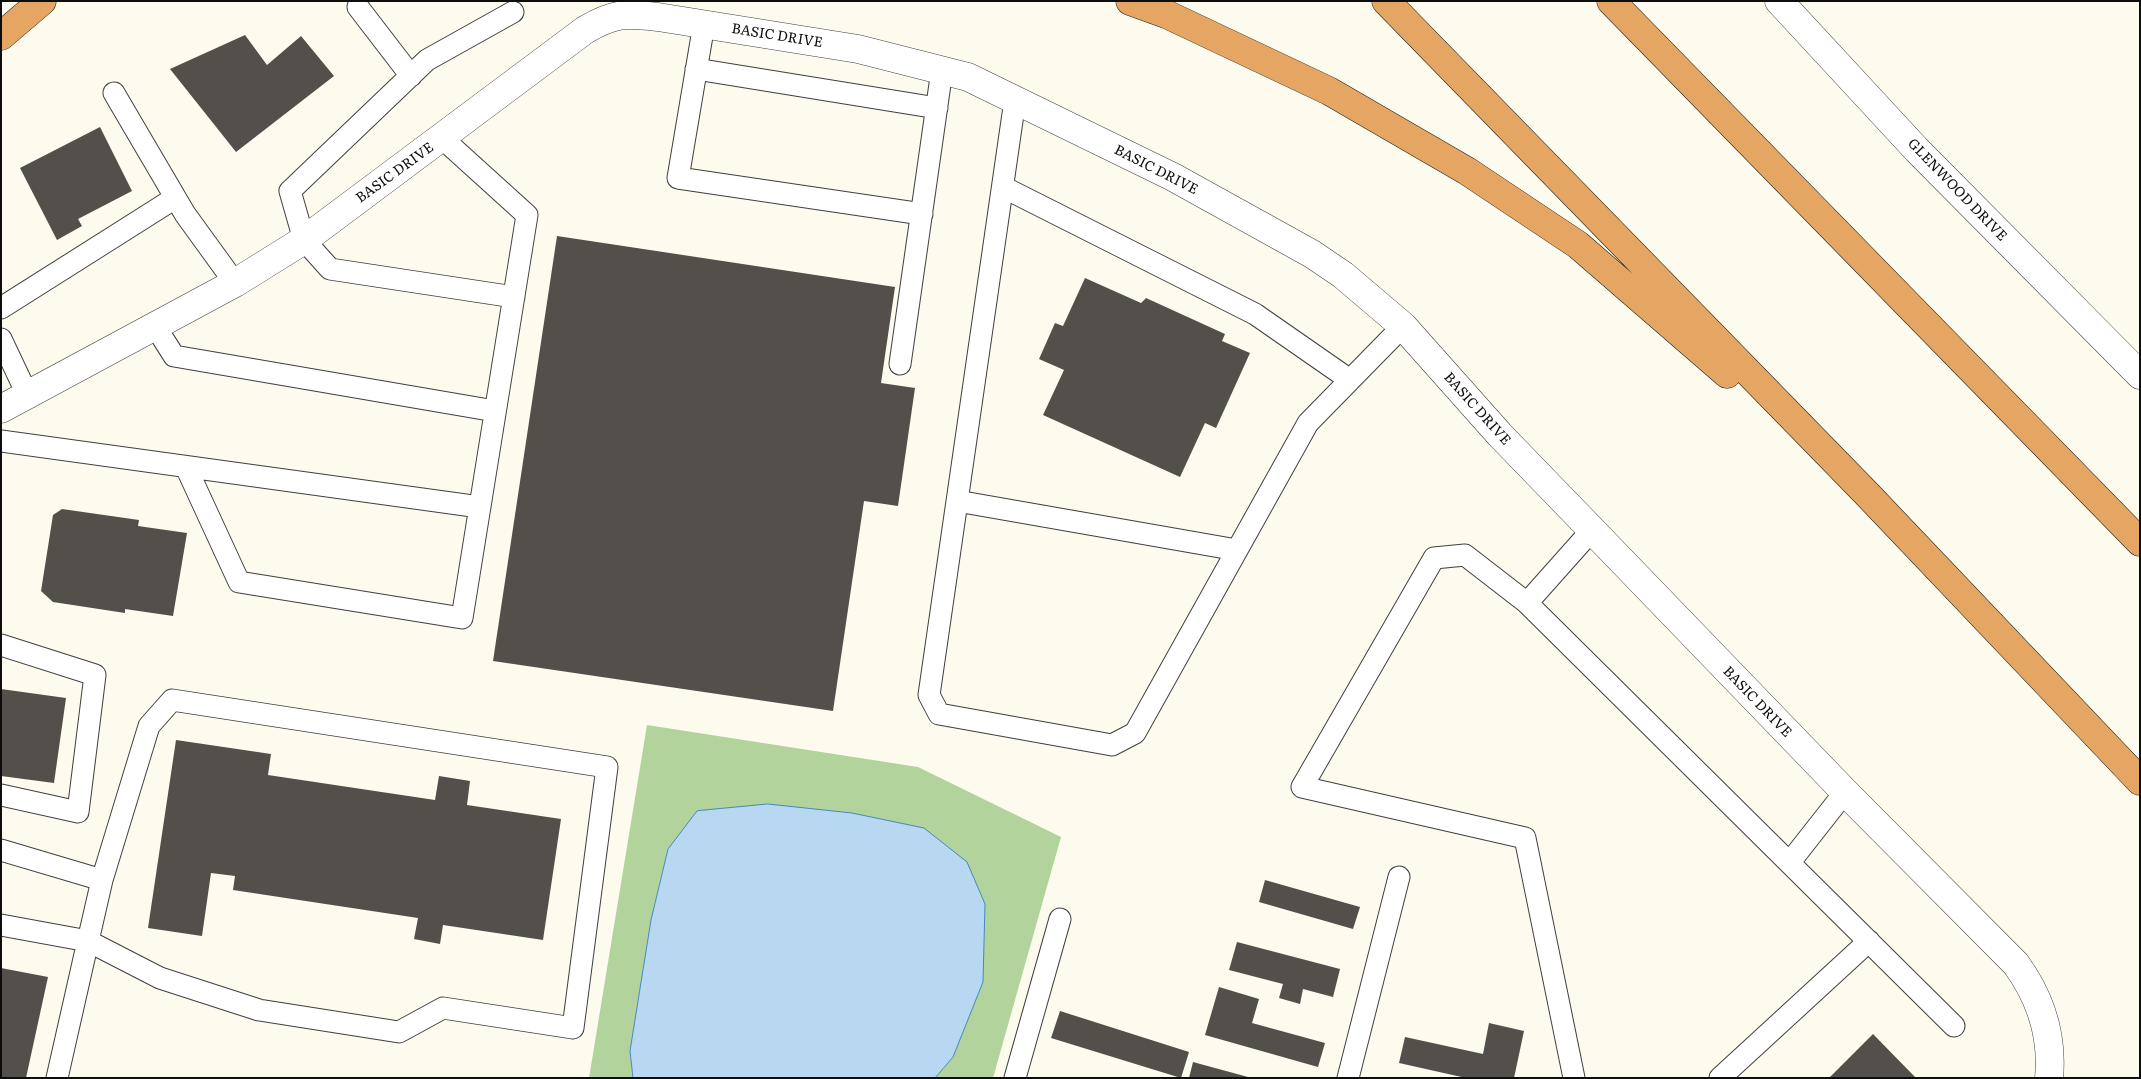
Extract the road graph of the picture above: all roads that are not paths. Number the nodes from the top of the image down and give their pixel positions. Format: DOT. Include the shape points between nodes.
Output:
graph roads {
  1 [pos="42,1"];
  2 [pos="1130,1"];
  3 [pos="1386,1"];
  4 [pos="1611,1"];
  5 [pos="1779,1"];
  6 [pos="358,7"];
  7 [pos="513,12"];
  8 [pos="704,24"];
  9 [pos="1,36"];
  10 [pos="696,69"];
  11 [pos="942,70"];
  12 [pos="411,76"];
  13 [pos="114,93"];
  14 [pos="1016,100"];
  15 [pos="937,108"];
  16 [pos="442,138"];
  17 [pos="1003,187"];
  18 [pos="175,198"];
  19 [pos="922,214"];
  20 [pos="304,240"];
  21 [pos="235,283"];
  22 [pos="514,297"];
  23 [pos="1,308"];
  24 [pos="155,326"];
  25 [pos="1402,326"];
  26 [pos="1,339"];
  27 [pos="900,364"];
  28 [pos="2140,375"];
  29 [pos="1350,380"];
  30 [pos="27,394"];
  31 [pos="1,409"];
  32 [pos="495,411"];
  33 [pos="1,440"];
  34 [pos="186,466"];
  35 [pos="1867,494"];
  36 [pos="957,501"];
  37 [pos="480,507"];
  38 [pos="1592,530"];
  39 [pos="2140,542"];
  40 [pos="1237,550"];
  41 [pos="1527,603"];
  42 [pos="1,645"];
  43 [pos="2140,781"];
  44 [pos="1845,792"];
  45 [pos="1,796"];
  46 [pos="1,850"];
  47 [pos="1790,862"];
  48 [pos="1399,877"];
  49 [pos="102,880"];
  50 [pos="1060,919"];
  51 [pos="1,925"];
  52 [pos="88,941"];
  53 [pos="1869,941"];
  54 [pos="1954,1026"];
  55 [pos="2052,1076"];
  56 [pos="57,1078"];
  57 [pos="1015,1078"];
  58 [pos="1348,1078"];
  59 [pos="1574,1078"];
  60 [pos="1720,1078"];
  1 -- 9 [label="highway"];
  2 -- 35 [label="highway" via="1166,14 1329,91 1467,170 1578,245"];
  3 -- 35 [label="highway"];
  4 -- 39 [label="highway"];
  5 -- 28 [label="street, GLENWOOD DRIVE" via="1924,157"];
  6 -- 12 [label="lane"];
  7 -- 12 [label="lane" via="427,60"];
  8 -- 10 [label="lane"];
  8 -- 11 [label="street, BASIC DRIVE" via="858,49"];
  8 -- 16 [label="street, BASIC DRIVE" via="633,14 606,18 585,30"];
  10 -- 15 [label="lane"];
  10 -- 19 [label="lane" via="678,178"];
  11 -- 14 [label="street, BASIC DRIVE" via="968,77"];
  11 -- 15 [label="lane"];
  12 -- 20 [label="lane" via="290,191"];
  13 -- 18 [label="lane"];
  14 -- 17 [label="lane"];
  14 -- 25 [label="street, BASIC DRIVE" via="1174,177 1312,254 1343,275"];
  15 -- 19 [label="lane"];
  16 -- 20 [label="street, BASIC DRIVE"];
  16 -- 22 [label="lane" via="527,216"];
  17 -- 29 [label="lane" via="1255,314"];
  17 -- 36 [label="lane"];
  18 -- 21 [label="lane"];
  18 -- 23 [label="lane"];
  19 -- 27 [label="lane"];
  20 -- 21 [label="street, BASIC DRIVE"];
  20 -- 22 [label="lane" via="330,269"];
  21 -- 24 [label="street, BASIC DRIVE"];
  22 -- 32 [label="lane"];
  24 -- 30 [label="street, BASIC DRIVE"];
  24 -- 32 [label="lane" via="174,356"];
  25 -- 29 [label="lane"];
  25 -- 38 [label="street, BASIC DRIVE" via="1500,435"];
  26 -- 30 [label="lane"];
  29 -- 40 [label="lane" via="1308,423"];
  30 -- 31 [label="street, BASIC DRIVE"];
  32 -- 37 [label="lane"];
  33 -- 34 [label="lane"];
  34 -- 37 [label="lane"];
  34 -- 37 [label="lane" via="239,582 462,618"];
  35 -- 43 [label="highway"];
  36 -- 40 [label="lane"];
  36 -- 40 [label="lane" via="929,695 939,714 1112,746 1135,732"];
  38 -- 41 [label="lane"];
  38 -- 44 [label="street, BASIC DRIVE"];
  41 -- 47 [label="lane"];
  41 -- 59 [label="lane" via="1465,555 1434,558 1302,787 1525,838"];
  42 -- 45 [label="lane" via="95,675 78,812"];
  44 -- 47 [label="lane"];
  44 -- 55 [label="street, BASIC DRIVE" via="2016,964 2029,982 2044,1016"];
  46 -- 49 [label="lane"];
  47 -- 53 [label="lane"];
  48 -- 58 [label="lane"];
  49 -- 52 [label="lane"];
  49 -- 52 [label="lane" via="149,726 172,700 607,767 573,1028 443,1008 399,1032 260,1010 160,978"];
  50 -- 57 [label="lane"];
  51 -- 52 [label="lane"];
  52 -- 56 [label="lane"];
  53 -- 54 [label="lane"];
  53 -- 60 [label="lane"];
}
